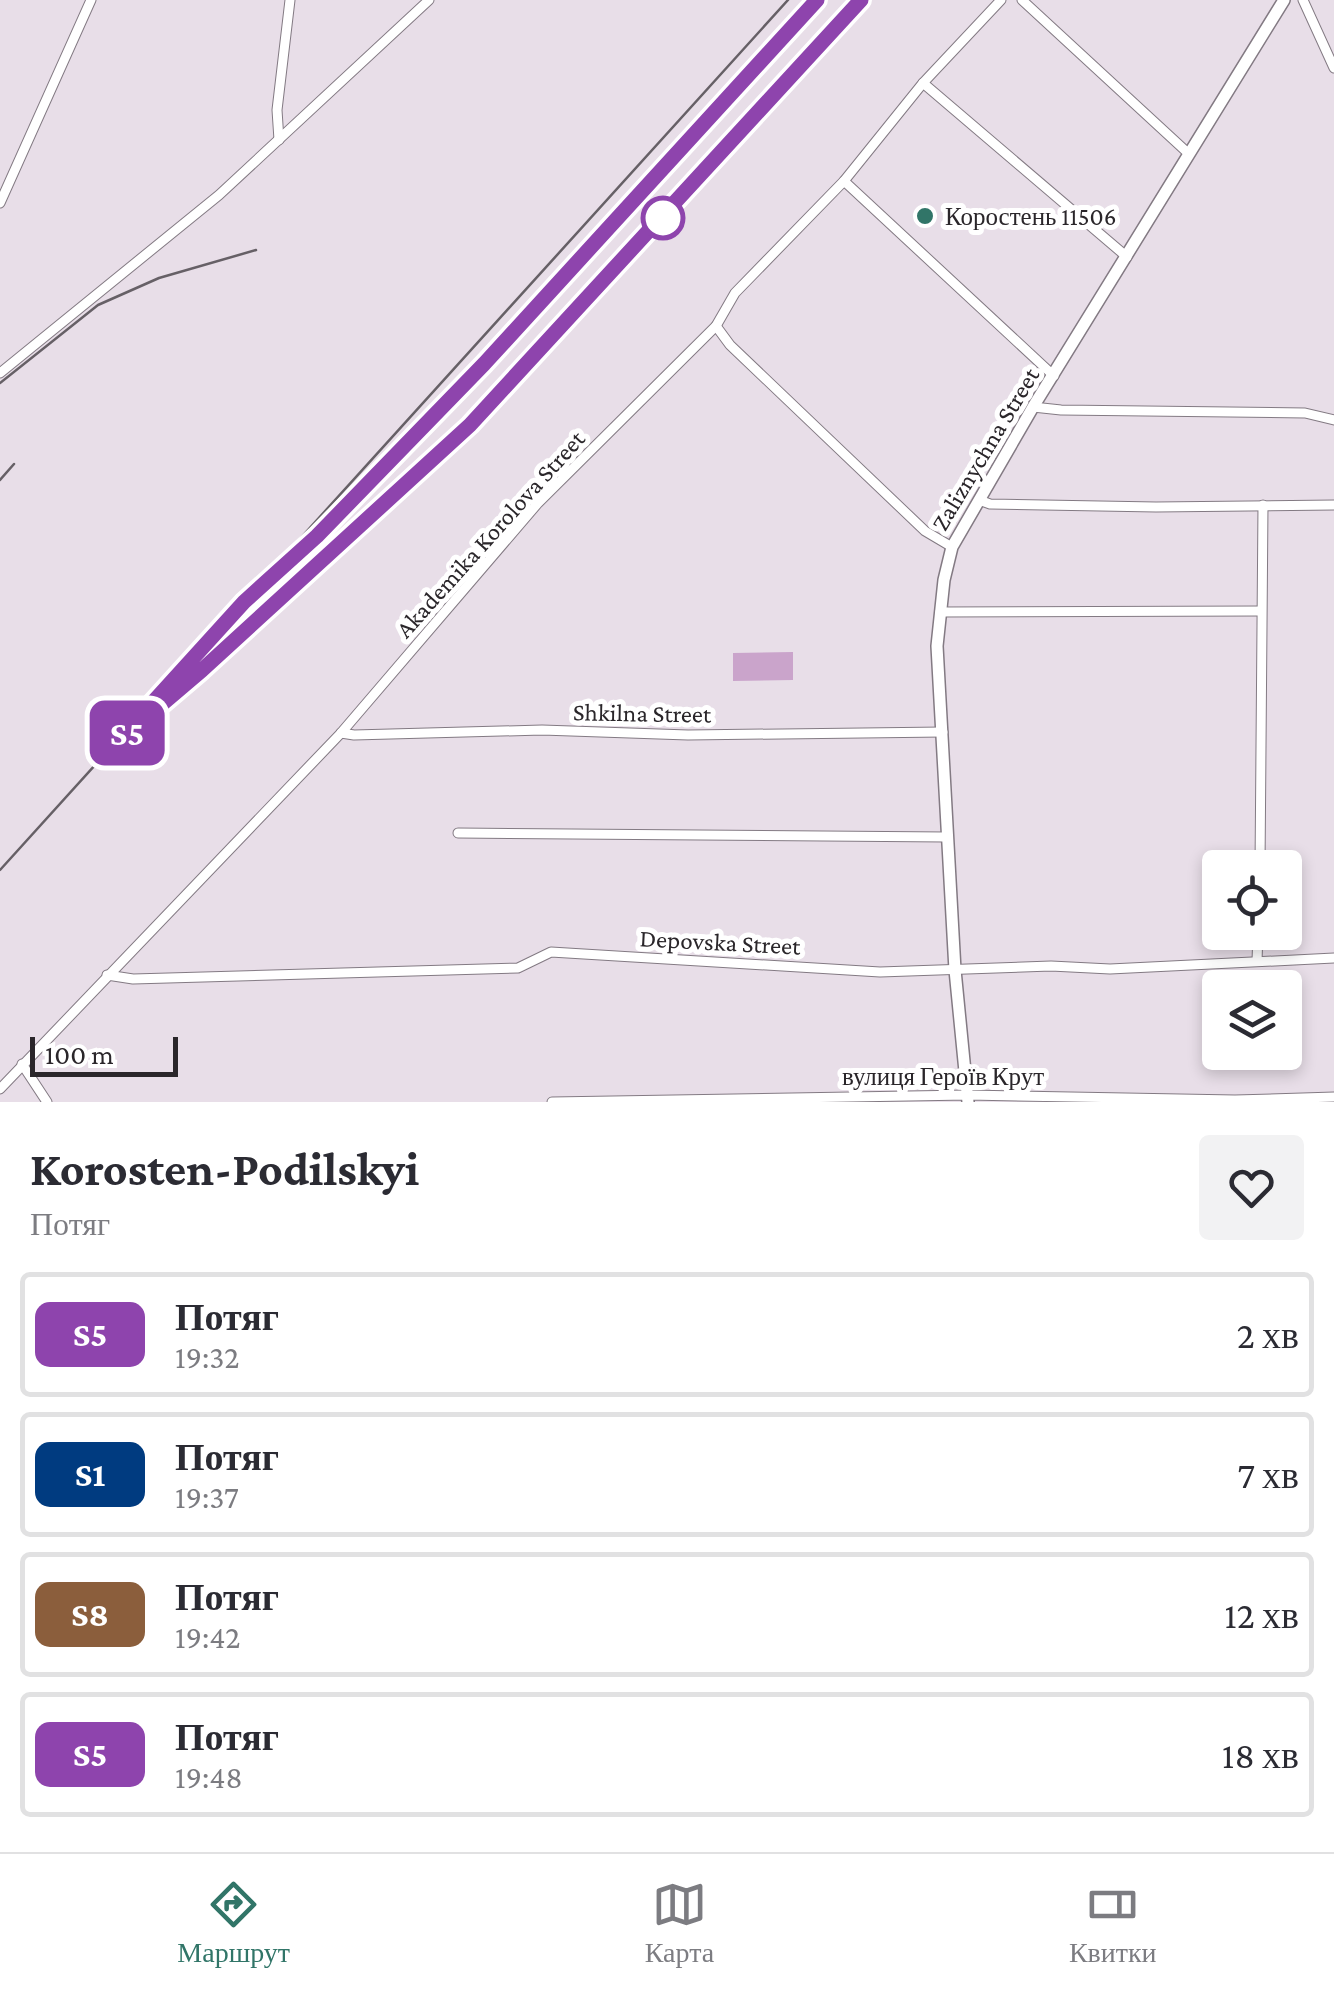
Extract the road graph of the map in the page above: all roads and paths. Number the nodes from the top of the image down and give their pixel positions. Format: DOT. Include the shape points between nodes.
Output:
graph roads {
  1 [pos="90,0"];
  2 [pos="290,0"];
  3 [pos="429,0"];
  4 [pos="1000,0"];
  5 [pos="1022,0"];
  6 [pos="1284,0"];
  7 [pos="1303,0"];
  8 [pos="1334,68"];
  9 [pos="923,82"];
  10 [pos="278,140"];
  11 [pos="1188,154"];
  12 [pos="844,181"];
  13 [pos="0,203"];
  14 [pos="1127,257"];
  15 [pos="716,326"];
  16 [pos="0,373"];
  17 [pos="1054,376"];
  18 [pos="1033,407"];
  19 [pos="1334,420"];
  20 [pos="979,500"];
  21 [pos="1263,505"];
  22 [pos="1334,505"];
  23 [pos="952,547"];
  24 [pos="1261,611"];
  25 [pos="940,612"];
  26 [pos="942,732"];
  27 [pos="341,733"];
  28 [pos="458,834"];
  29 [pos="946,838"];
  30 [pos="1260,850"];
  31 [pos="1257,950"];
  32 [pos="1334,958"];
  33 [pos="1257,961"];
  34 [pos="955,970"];
  35 [pos="107,974"];
  36 [pos="22,1064"];
  37 [pos="0,1088"];
  38 [pos="1334,1097"];
  39 [pos="968,1098"];
  40 [pos="47,1102"];
  41 [pos="552,1102"];
  1 -- 13 [label="street"];
  2 -- 10 [label="street"];
  3 -- 10 [label="street"];
  4 -- 9 [label="street, Akademika Korolova Street"];
  5 -- 11 [label="street"];
  6 -- 11 [label="street, Zaliznychna Street"];
  7 -- 8 [label="street"];
  9 -- 12 [label="street, Akademika Korolova Street"];
  9 -- 14 [label="street"];
  10 -- 16 [label="street"];
  11 -- 14 [label="street, Zaliznychna Street"];
  12 -- 15 [label="street, Akademika Korolova Street" via="735,293"];
  12 -- 17 [label="street"];
  14 -- 17 [label="street, Zaliznychna Street"];
  15 -- 23 [label="street" via="924,532"];
  15 -- 27 [label="street, Akademika Korolova Street" via="538,503"];
  17 -- 18 [label="street, Zaliznychna Street"];
  18 -- 19 [label="street" via="1306,413"];
  18 -- 20 [label="street, Zaliznychna Street"];
  20 -- 21 [label="street"];
  20 -- 23 [label="street, Zaliznychna Street"];
  21 -- 22 [label="street"];
  21 -- 24 [label="street"];
  23 -- 25 [label="street, Zaliznychna Street"];
  24 -- 25 [label="street"];
  24 -- 30 [label="street"];
  25 -- 26 [label="street, Zaliznychna Street"];
  26 -- 27 [label="street, Shkilna Street"];
  26 -- 29 [label="street, Zaliznychna Street"];
  27 -- 35 [label="street, Akademika Korolova Street"];
  28 -- 29 [label="street"];
  29 -- 34 [label="street, Zaliznychna Street"];
  31 -- 33 [label="street"];
  32 -- 33 [label="street, Depovska Street"];
  33 -- 34 [label="street, Depovska Street"];
  34 -- 35 [label="street, Depovska Street" via="880,972 551,952 518,968 133,979"];
  34 -- 39 [label="street, Zaliznychna Street"];
  35 -- 36 [label="street, Akademika Korolova Street"];
  36 -- 37 [label="street, Akademika Korolova Street"];
  36 -- 40 [label="street"];
  38 -- 39 [label="street, вулиця Героїв Крут"];
  39 -- 41 [label="street, вулиця Героїв Крут"];
}
